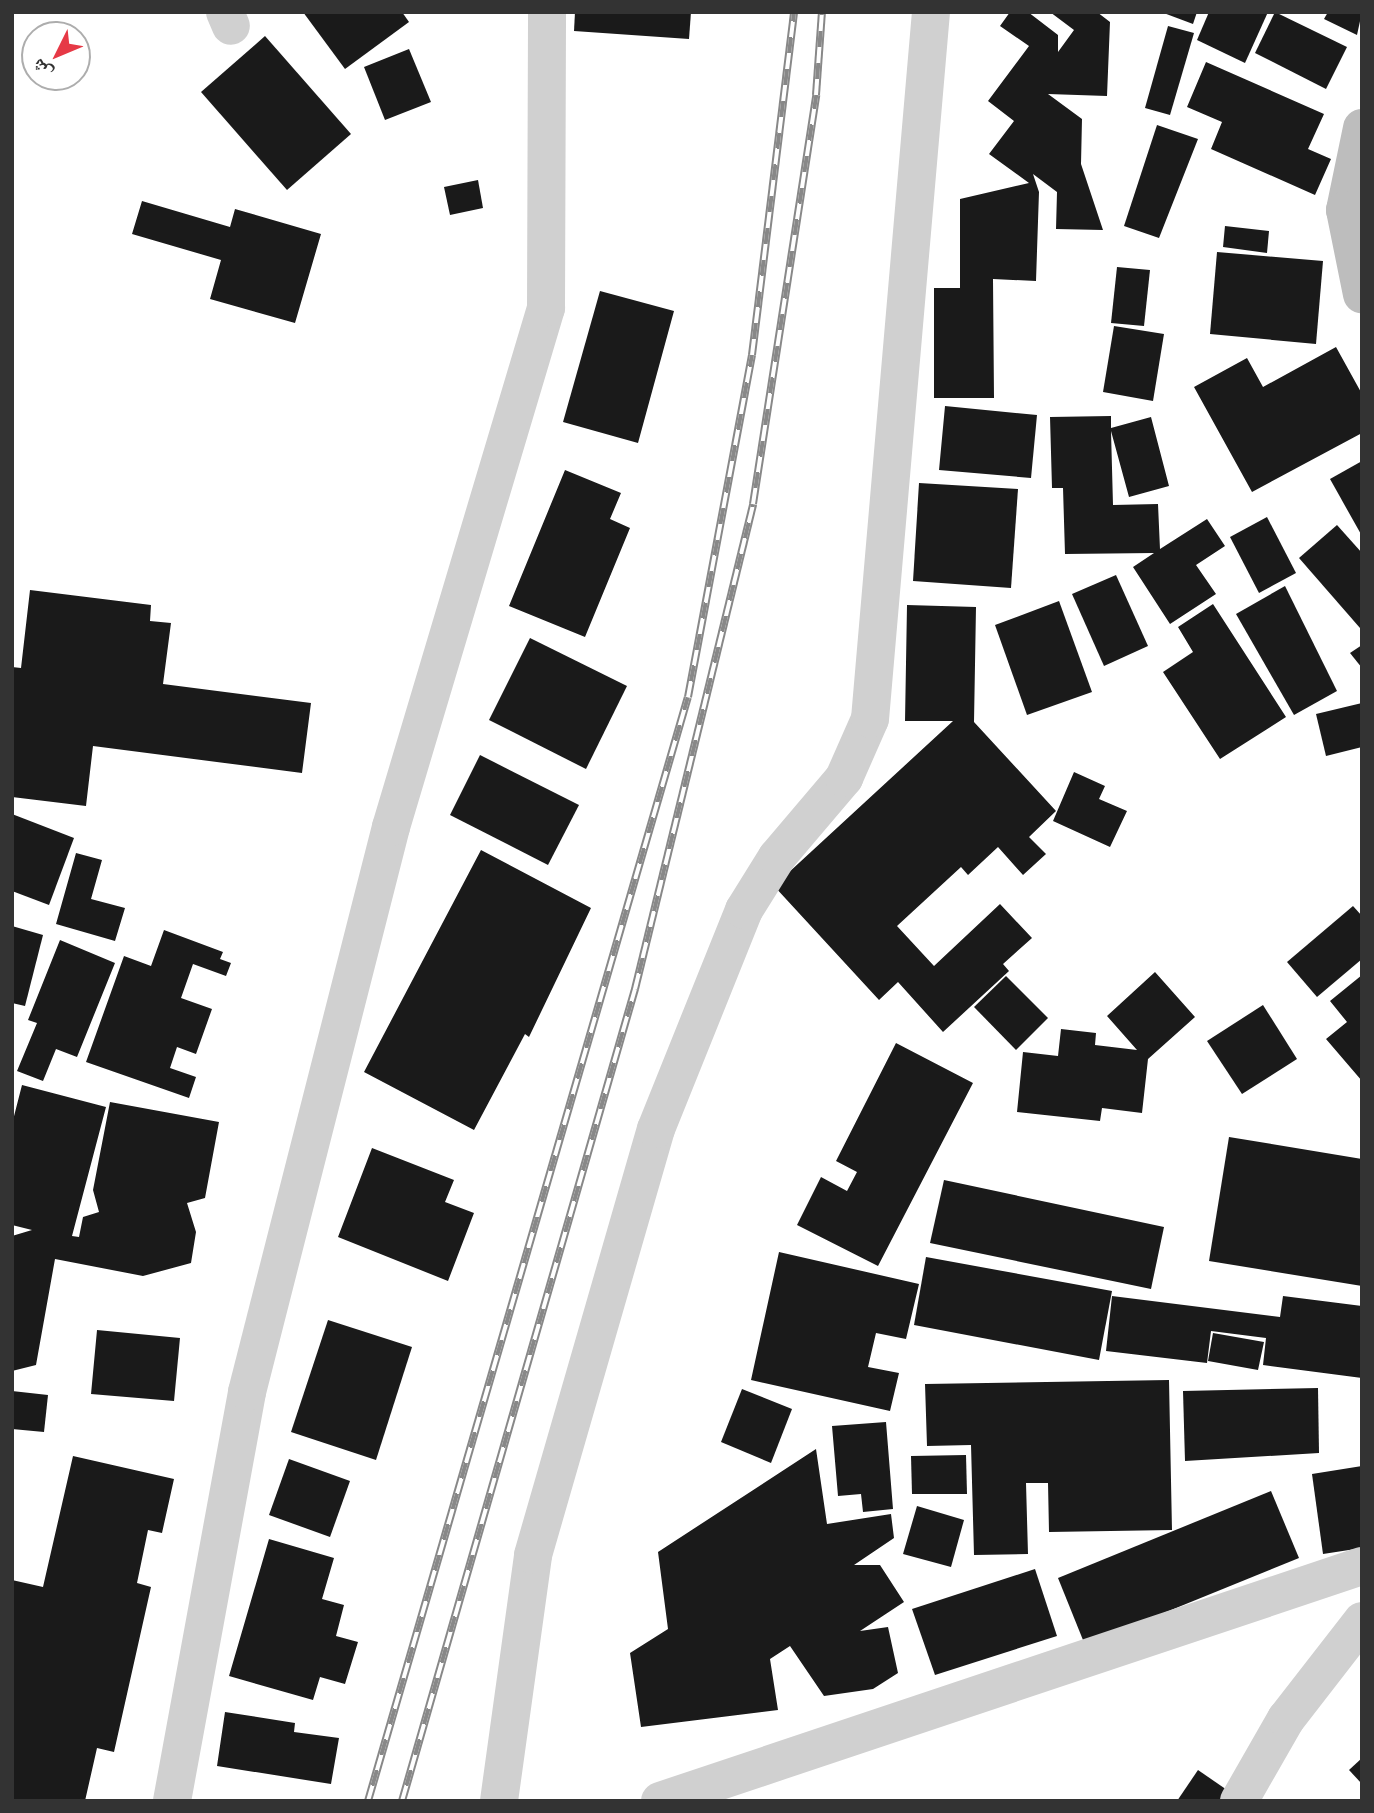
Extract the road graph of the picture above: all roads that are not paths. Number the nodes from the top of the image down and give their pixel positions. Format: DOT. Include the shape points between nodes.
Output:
graph roads {
  1 [pos="547,12"];
  2 [pos="931,12"];
  3 [pos="1362,128"];
  4 [pos="1362,294"];
  5 [pos="1362,1566"];
  6 [pos="1362,1621"];
  7 [pos="172,1801"];
  8 [pos="499,1801"];
  9 [pos="660,1801"];
  10 [pos="1238,1801"];
  1 -- 7 [label="street" via="546,308 391,827 247,1392"];
  2 -- 8 [label="street" via="870,719 844,778 777,857 744,910 656,1129 533,1555"];
  3 -- 4 [label="street" via="1345,210"];
  5 -- 9 [label="street"];
  6 -- 10 [label="street" via="1286,1719"];
}
